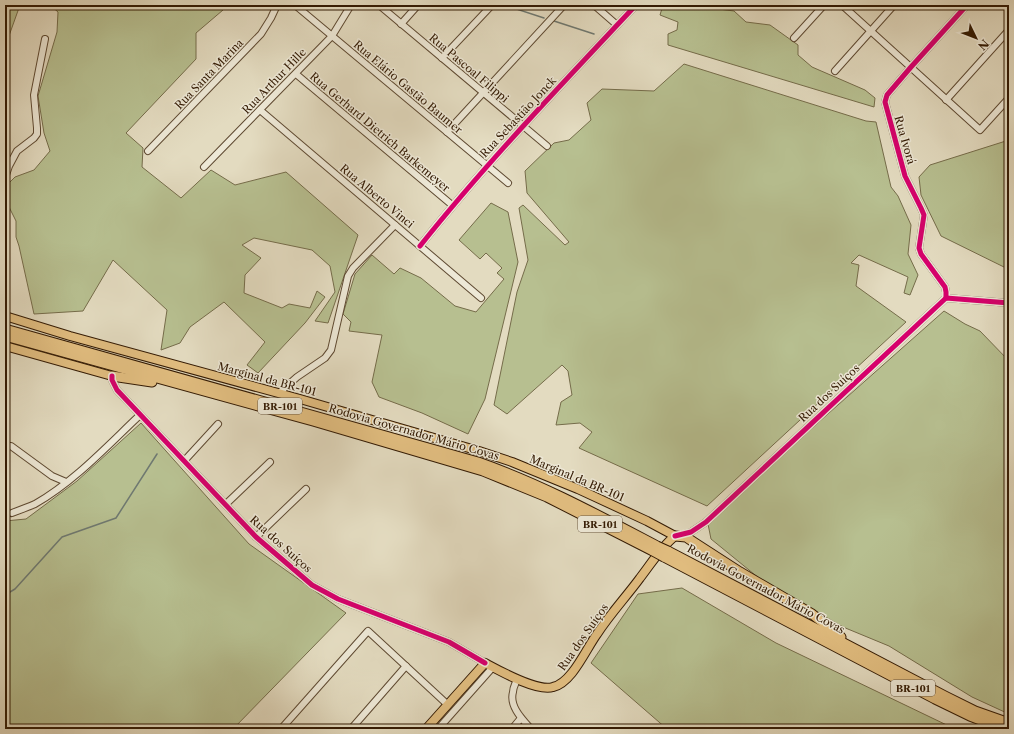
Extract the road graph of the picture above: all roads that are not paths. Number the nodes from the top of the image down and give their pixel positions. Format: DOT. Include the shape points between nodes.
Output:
graph roads {
  1 [pos="277,5"];
  2 [pos="295,5"];
  3 [pos="351,5"];
  4 [pos="378,5"];
  5 [pos="418,5"];
  6 [pos="492,5"];
  7 [pos="564,5"];
  8 [pos="594,5"];
  9 [pos="636,5"];
  10 [pos="824,5"];
  11 [pos="842,5"];
  12 [pos="894,5"];
  13 [pos="967,5"];
  14 [pos="401,24"];
  15 [pos="616,25"];
  16 [pos="1009,30"];
  17 [pos="871,31"];
  18 [pos="332,36"];
  19 [pos="794,38"];
  20 [pos="44,39"];
  21 [pos="442,58"];
  22 [pos="911,67"];
  23 [pos="835,71"];
  24 [pos="296,74"];
  25 [pos="483,92"];
  26 [pos="1009,98"];
  27 [pos="946,100"];
  28 [pos="260,110"];
  29 [pos="523,126"];
  30 [pos="447,132"];
  31 [pos="547,146"];
  32 [pos="148,151"];
  33 [pos="487,166"];
  34 [pos="204,167"];
  35 [pos="5,178"];
  36 [pos="508,183"];
  37 [pos="452,205"];
  38 [pos="396,225"];
  39 [pos="420,246"];
  40 [pos="480,298"];
  41 [pos="946,298"];
  42 [pos="1009,303"];
  43 [pos="5,316"];
  44 [pos="5,329"];
  45 [pos="5,336"];
  46 [pos="5,346"];
  47 [pos="112,376"];
  48 [pos="194,388"];
  49 [pos="279,393"];
  50 [pos="140,415"];
  51 [pos="218,424"];
  52 [pos="5,446"];
  53 [pos="185,460"];
  54 [pos="270,462"];
  55 [pos="66,482"];
  56 [pos="306,488"];
  57 [pos="226,504"];
  58 [pos="12,513"];
  59 [pos="697,529"];
  60 [pos="675,536"];
  61 [pos="256,537"];
  62 [pos="695,543"];
  63 [pos="655,549"];
  64 [pos="666,554"];
  65 [pos="861,652"];
  66 [pos="485,662"];
  67 [pos="406,666"];
  68 [pos="493,667"];
  69 [pos="517,679"];
  70 [pos="448,705"];
  71 [pos="522,718"];
  72 [pos="1009,724"];
  73 [pos="281,729"];
  74 [pos="351,729"];
  75 [pos="426,729"];
  76 [pos="438,729"];
  77 [pos="512,729"];
  78 [pos="531,729"];
  79 [pos="1004,729"];
  1 -- 32 [label="street, Rua Santa Marina" via="261,34"];
  2 -- 18 [label="street, Rua Elário Gastão Baumer"];
  3 -- 18 [label="street, Rua Arthur Hille"];
  4 -- 14 [label="street, Rua Pascoal Filippi"];
  5 -- 14 [label="street"];
  6 -- 21 [label="street"];
  7 -- 25 [label="street"];
  8 -- 15 [label="street"];
  9 -- 15 [label="street, Rua Sebastião Jonck"];
  10 -- 19 [label="street"];
  11 -- 17 [label="street"];
  12 -- 17 [label="street"];
  13 -- 22 [label="street, Rua Ivorá"];
  14 -- 21 [label="street, Rua Pascoal Filippi"];
  15 -- 29 [label="street, Rua Sebastião Jonck"];
  16 -- 27 [label="street"];
  17 -- 22 [label="street"];
  17 -- 23 [label="street"];
  18 -- 24 [label="street, Rua Arthur Hille"];
  18 -- 30 [label="street, Rua Elário Gastão Baumer"];
  20 -- 35 [label="street" via="34,95 37,134 17,151"];
  21 -- 25 [label="street, Rua Pascoal Filippi"];
  22 -- 27 [label="street"];
  22 -- 41 [label="street, Rua Ivorá" via="887,95 885,102 905,176 924,216 919,248 945,287"];
  24 -- 28 [label="street, Rua Arthur Hille"];
  24 -- 37 [label="street, Rua Gerhard Dietrich Barkemeyer"];
  25 -- 29 [label="street, Rua Pascoal Filippi"];
  25 -- 30 [label="street"];
  26 -- 27 [label="street" via="980,130"];
  28 -- 34 [label="street, Rua Arthur Hille"];
  28 -- 38 [label="street, Rua Alberto Vinci"];
  29 -- 31 [label="street, Rua Pascoal Filippi"];
  29 -- 33 [label="street, Rua Sebastião Jonck"];
  30 -- 33 [label="street, Rua Elário Gastão Baumer"];
  33 -- 36 [label="street, Rua Elário Gastão Baumer"];
  33 -- 37 [label="street, Rua Sebastião Jonck"];
  37 -- 39 [label="street, Rua Sebastião Jonck"];
  38 -- 39 [label="street, Rua Alberto Vinci"];
  38 -- 49 [label="street" via="348,276 329,354"];
  39 -- 40 [label="street, Rua Alberto Vinci"];
  41 -- 42 [label="street"];
  41 -- 59 [label="street, Rua dos Suíços"];
  43 -- 49 [label="main road, Marginal da BR-101"];
  44 -- 63 [label="highway, Rodovia Governador Mário Covas / BR-101" via="478,462 553,492"];
  45 -- 48 [label="highway, Rodovia Governador Mário Covas / BR-101"];
  46 -- 47 [label="main road"];
  47 -- 48 [label="highway"];
  47 -- 50 [label="street, Rua dos Suíços" via="117,390"];
  48 -- 63 [label="highway, Rodovia Governador Mário Covas / BR-101" via="483,471 547,497"];
  49 -- 60 [label="main road, Marginal da BR-101" via="496,456 600,499"];
  50 -- 53 [label="street, Rua dos Suíços"];
  50 -- 55 [label="street"];
  51 -- 53 [label="street"];
  52 -- 55 [label="street" via="10,446 52,476"];
  53 -- 57 [label="street, Rua dos Suíços"];
  54 -- 57 [label="street"];
  55 -- 58 [label="street" via="37,502"];
  56 -- 61 [label="street"];
  57 -- 61 [label="street, Rua dos Suíços"];
  59 -- 60 [label="street, Rua dos Suíços"];
  59 -- 62 [label="street"];
  60 -- 62 [label="highway" via="686,537"];
  60 -- 69 [label="main road, Rua dos Suíços" via="610,616 564,683 546,688"];
  61 -- 66 [label="street, Rua dos Suíços" via="312,585 330,596 449,642"];
  62 -- 65 [label="highway" via="812,614"];
  63 -- 64 [label="highway, Rodovia Governador Mário Covas / BR-101, bridge"];
  64 -- 65 [label="highway, Rodovia Governador Mário Covas / BR-101"];
  64 -- 79 [label="highway, Rodovia Governador Mário Covas / BR-101" via="940,702"];
  65 -- 72 [label="highway, Rodovia Governador Mário Covas / BR-101" via="958,703"];
  66 -- 68 [label="main road, Rua dos Suíços"];
  66 -- 70 [label="main road"];
  67 -- 70 [label="street"];
  67 -- 73 [label="street" via="368,631"];
  67 -- 74 [label="street"];
  68 -- 69 [label="main road, Rua dos Suíços"];
  68 -- 76 [label="street"];
  69 -- 71 [label="street" via="512,699"];
  70 -- 75 [label="main road"];
  71 -- 77 [label="street"];
  71 -- 78 [label="street"];
}
